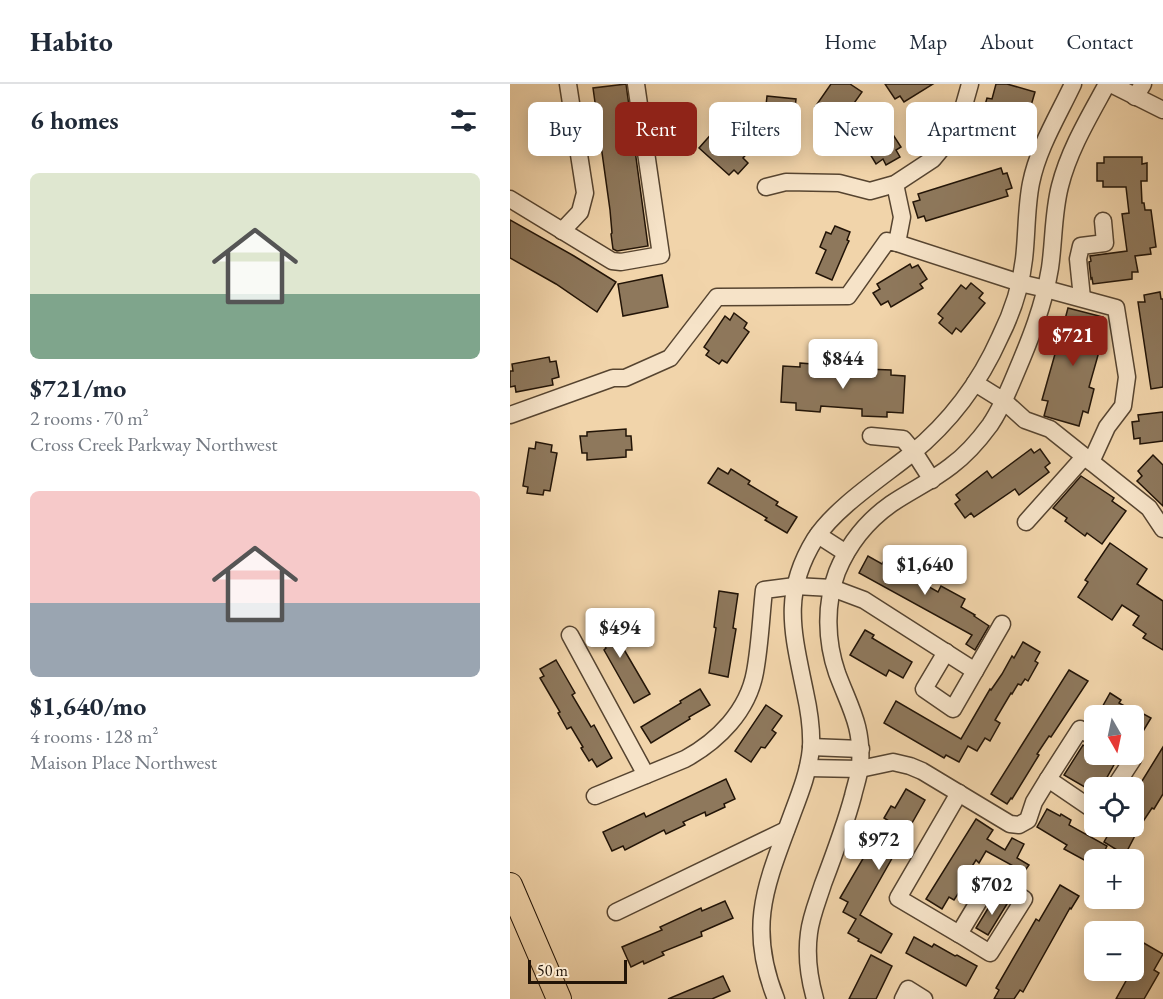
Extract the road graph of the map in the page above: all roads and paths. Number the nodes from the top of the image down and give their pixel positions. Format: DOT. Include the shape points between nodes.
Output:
graph roads {
  1 [pos="568,84"];
  2 [pos="636,84"];
  3 [pos="970,84"];
  4 [pos="1073,84"];
  5 [pos="1109,84"];
  6 [pos="1139,91"];
  7 [pos="1163,110"];
  8 [pos="1058,116"];
  9 [pos="1083,129"];
  10 [pos="895,184"];
  11 [pos="766,187"];
  12 [pos="510,199"];
  13 [pos="1103,221"];
  14 [pos="562,231"];
  15 [pos="897,243"];
  16 [pos="1020,284"];
  17 [pos="1046,289"];
  18 [pos="1082,298"];
  19 [pos="975,383"];
  20 [pos="1004,401"];
  21 [pos="512,417"];
  22 [pos="871,436"];
  23 [pos="914,452"];
  24 [pos="1088,459"];
  25 [pos="932,480"];
  26 [pos="1026,522"];
  27 [pos="1163,530"];
  28 [pos="818,535"];
  29 [pos="846,553"];
  30 [pos="795,586"];
  31 [pos="832,588"];
  32 [pos="1002,624"];
  33 [pos="570,635"];
  34 [pos="946,652"];
  35 [pos="975,671"];
  36 [pos="1084,731"];
  37 [pos="811,747"];
  38 [pos="861,749"];
  39 [pos="808,768"];
  40 [pos="860,770"];
  41 [pos="646,775"];
  42 [pos="1048,779"];
  43 [pos="959,794"];
  44 [pos="595,796"];
  45 [pos="1084,804"];
  46 [pos="786,830"];
  47 [pos="510,885"];
  48 [pos="616,912"];
  49 [pos="959,934"];
  50 [pos="559,999"];
  51 [pos="776,999"];
  52 [pos="815,999"];
  53 [pos="903,999"];
  54 [pos="924,999"];
  1 -- 14 [label="street" via="585,193 580,212"];
  2 -- 14 [label="street" via="661,255 612,261"];
  3 -- 10 [label="street" via="957,130 933,159"];
  4 -- 8 [label="street"];
  5 -- 6 [label="street"];
  5 -- 9 [label="street"];
  6 -- 7 [label="street"];
  8 -- 9 [label="street"];
  8 -- 16 [label="street" via="1032,180"];
  9 -- 17 [label="street" via="1059,188"];
  10 -- 11 [label="street" via="870,191 839,183 786,182"];
  10 -- 15 [label="street" via="902,217"];
  12 -- 14 [label="street"];
  13 -- 18 [label="street" via="1105,243 1081,246 1078,259"];
  15 -- 16 [label="street"];
  15 -- 21 [label="street" via="886,241 848,296 717,297 670,358"];
  16 -- 17 [label="street"];
  16 -- 19 [label="street" via="1001,335"];
  17 -- 18 [label="street"];
  17 -- 20 [label="street" via="1033,333"];
  18 -- 24 [label="street" via="1116,308 1127,377 1123,406"];
  19 -- 20 [label="street"];
  19 -- 23 [label="street"];
  20 -- 24 [label="street" via="1025,420 1050,429"];
  20 -- 25 [label="street" via="975,445"];
  22 -- 23 [label="street" via="903,439"];
  23 -- 25 [label="street"];
  23 -- 28 [label="street" via="842,509"];
  24 -- 26 [label="street"];
  24 -- 27 [label="street" via="1149,508"];
  25 -- 29 [label="street" via="890,505 866,526"];
  28 -- 29 [label="street"];
  28 -- 30 [label="street"];
  29 -- 31 [label="street"];
  30 -- 31 [label="street"];
  30 -- 37 [label="street" via="792,629 809,712"];
  30 -- 41 [label="street" via="764,590 755,674 731,723 698,751"];
  31 -- 34 [label="street" via="864,600"];
  31 -- 38 [label="street" via="830,647 855,716"];
  32 -- 35 [label="street"];
  33 -- 41 [label="street"];
  34 -- 35 [label="street"];
  34 -- 35 [label="street" via="924,689 953,709"];
  36 -- 42 [label="street" via="1080,729"];
  37 -- 38 [label="street"];
  37 -- 39 [label="street"];
  38 -- 40 [label="street"];
  39 -- 40 [label="street"];
  39 -- 46 [label="street"];
  40 -- 43 [label="street" via="893,762 910,766"];
  40 -- 52 [label="street" via="813,912 807,951"];
  41 -- 44 [label="street"];
  42 -- 43 [label="street" via="1028,820 1019,825 1010,824"];
  42 -- 45 [label="street"];
  43 -- 49 [label="street" via="898,898"];
  46 -- 48 [label="street"];
  46 -- 51 [label="street" via="768,881 760,928 766,969"];
  47 -- 50 [label="highway"];
  53 -- 54 [label="street" via="908,989"];
}
